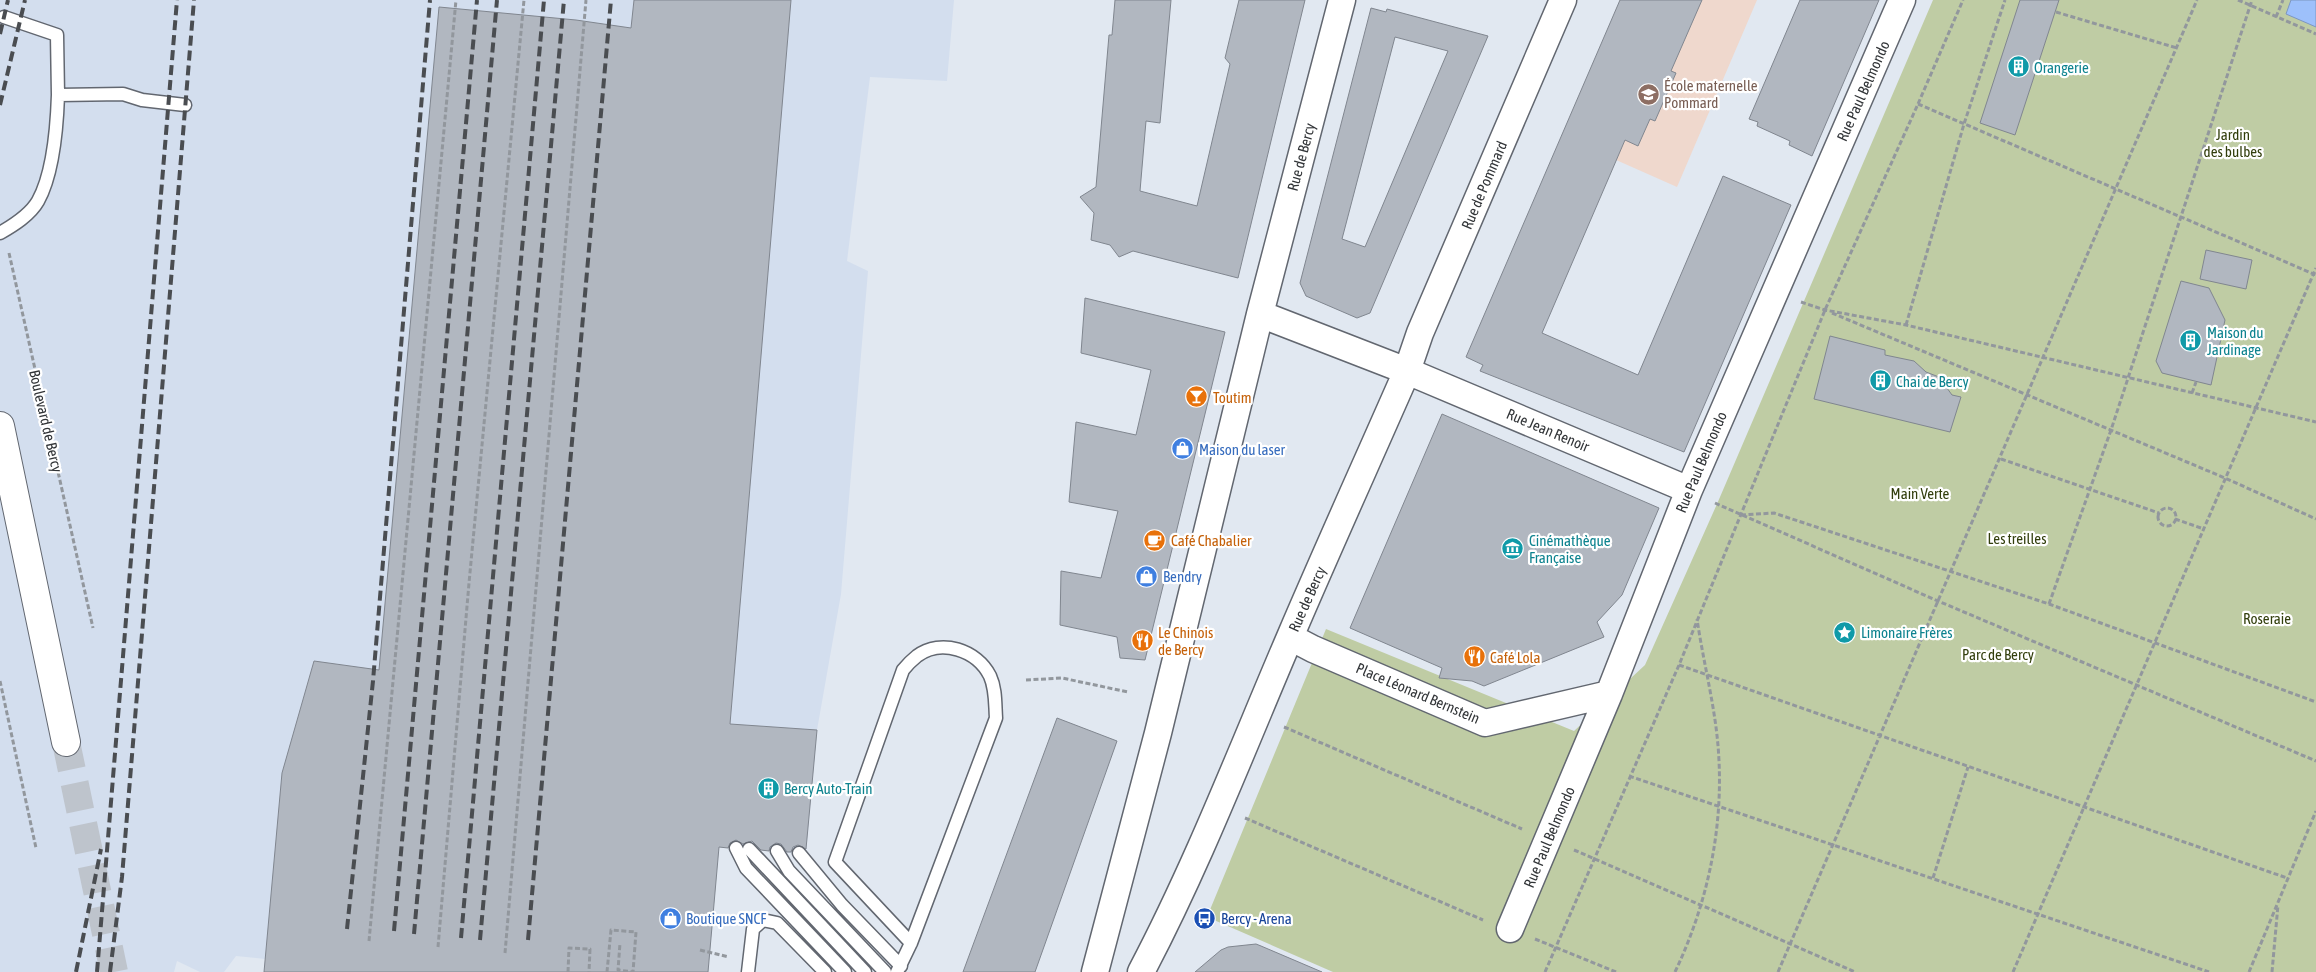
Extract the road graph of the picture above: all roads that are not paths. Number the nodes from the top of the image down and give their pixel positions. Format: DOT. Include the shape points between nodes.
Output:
graph roads {
  1 [pos="1342,0"];
  2 [pos="1563,0"];
  3 [pos="1902,0"];
  4 [pos="4,17"];
  5 [pos="58,95"];
  6 [pos="186,105"];
  7 [pos="2,232"];
  8 [pos="1260,314"];
  9 [pos="1407,371"];
  10 [pos="0,426"];
  11 [pos="1689,490"];
  12 [pos="1290,637"];
  13 [pos="1608,694"];
  14 [pos="66,742"];
  15 [pos="736,848"];
  16 [pos="749,849"];
  17 [pos="777,851"];
  18 [pos="798,853"];
  19 [pos="1510,929"];
  20 [pos="911,943"];
  21 [pos="899,969"];
  22 [pos="748,972"];
  23 [pos="825,972"];
  24 [pos="845,972"];
  25 [pos="865,972"];
  26 [pos="885,972"];
  27 [pos="1095,972"];
  28 [pos="1141,972"];
  1 -- 8 [label="street, Rue de Bercy"];
  2 -- 9 [label="street, Rue de Pommard" via="1420,333"];
  3 -- 11 [label="street, Rue Paul Belmondo"];
  4 -- 5 [label="lane" via="57,35"];
  5 -- 6 [label="lane" via="123,94 142,100"];
  5 -- 7 [label="lane" via="48,172 38,201 22,219"];
  8 -- 9 [label="street"];
  8 -- 27 [label="street, Rue de Bercy" via="1158,734"];
  9 -- 11 [label="street, Rue Jean Renoir"];
  9 -- 12 [label="street, Rue de Bercy"];
  10 -- 14 [label="main road"];
  11 -- 13 [label="street, Rue Paul Belmondo"];
  12 -- 13 [label="street, Place Léonard Bernstein" via="1485,722"];
  12 -- 28 [label="street, Rue de Bercy" via="1168,922"];
  13 -- 19 [label="street, Rue Paul Belmondo"];
  15 -- 24 [label="lane" via="746,868"];
  16 -- 25 [label="lane"];
  17 -- 26 [label="lane" via="789,871"];
  18 -- 21 [label="lane"];
  20 -- 20 [label="lane" via="835,862 903,670 918,655 949,647 974,657 990,676 996,718"];
  20 -- 21 [label="lane"];
  22 -- 23 [label="lane" via="752,929 763,920 777,923"];
}
